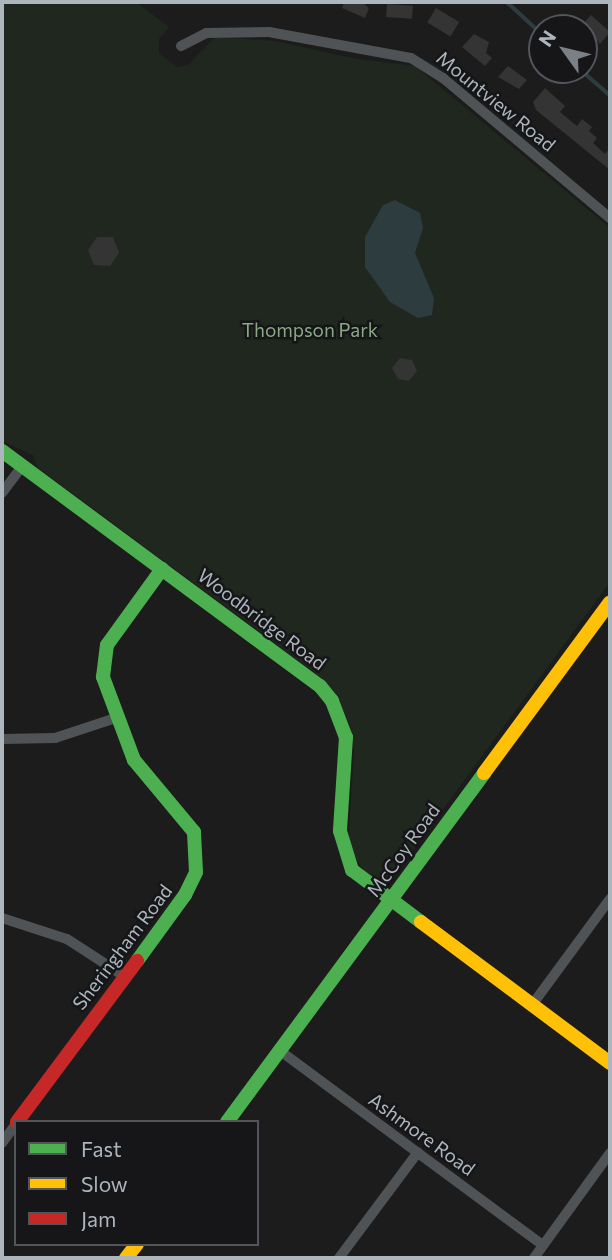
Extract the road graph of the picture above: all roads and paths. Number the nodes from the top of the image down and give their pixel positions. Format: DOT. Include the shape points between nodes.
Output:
graph roads {
  1 [pos="181,46"];
  2 [pos="610,218"];
  3 [pos="2,451"];
  4 [pos="22,466"];
  5 [pos="2,493"];
  6 [pos="162,569"];
  7 [pos="610,601"];
  8 [pos="116,718"];
  9 [pos="2,739"];
  10 [pos="610,899"];
  11 [pos="390,900"];
  12 [pos="2,918"];
  13 [pos="124,976"];
  14 [pos="532,1005"];
  15 [pos="279,1050"];
  16 [pos="610,1063"];
  17 [pos="18,1120"];
  18 [pos="227,1120"];
  19 [pos="14,1126"];
  20 [pos="2,1143"];
  21 [pos="418,1153"];
  22 [pos="610,1153"];
  23 [pos="543,1245"];
  24 [pos="339,1258"];
  25 [pos="534,1258"];
  1 -- 2 [label="street, Mountview Road" via="206,33 257,31 411,58 443,78"];
  3 -- 4 [label="street, Woodbridge Road"];
  4 -- 5 [label="street"];
  4 -- 6 [label="street, Woodbridge Road"];
  6 -- 8 [label="street, Sheringham Road" via="107,645 103,677"];
  6 -- 11 [label="street, Woodbridge Road" via="303,672 332,701 346,737 340,831 343,851 352,870"];
  7 -- 11 [label="street, McCoy Road"];
  8 -- 9 [label="street" via="55,738"];
  8 -- 13 [label="street, Sheringham Road" via="140,768 186,817 198,858 185,895"];
  10 -- 14 [label="street"];
  11 -- 14 [label="street, Woodbridge Road"];
  11 -- 15 [label="street, McCoy Road"];
  12 -- 13 [label="street" via="67,939"];
  13 -- 17 [label="street, Sheringham Road"];
  14 -- 16 [label="street, Woodbridge Road"];
  15 -- 18 [label="street, McCoy Road"];
  15 -- 21 [label="street, Ashmore Road"];
  19 -- 20 [label="street, Sheringham Road"];
  21 -- 23 [label="street, Ashmore Road"];
  21 -- 24 [label="street"];
  22 -- 23 [label="street"];
  23 -- 25 [label="street"];
}
